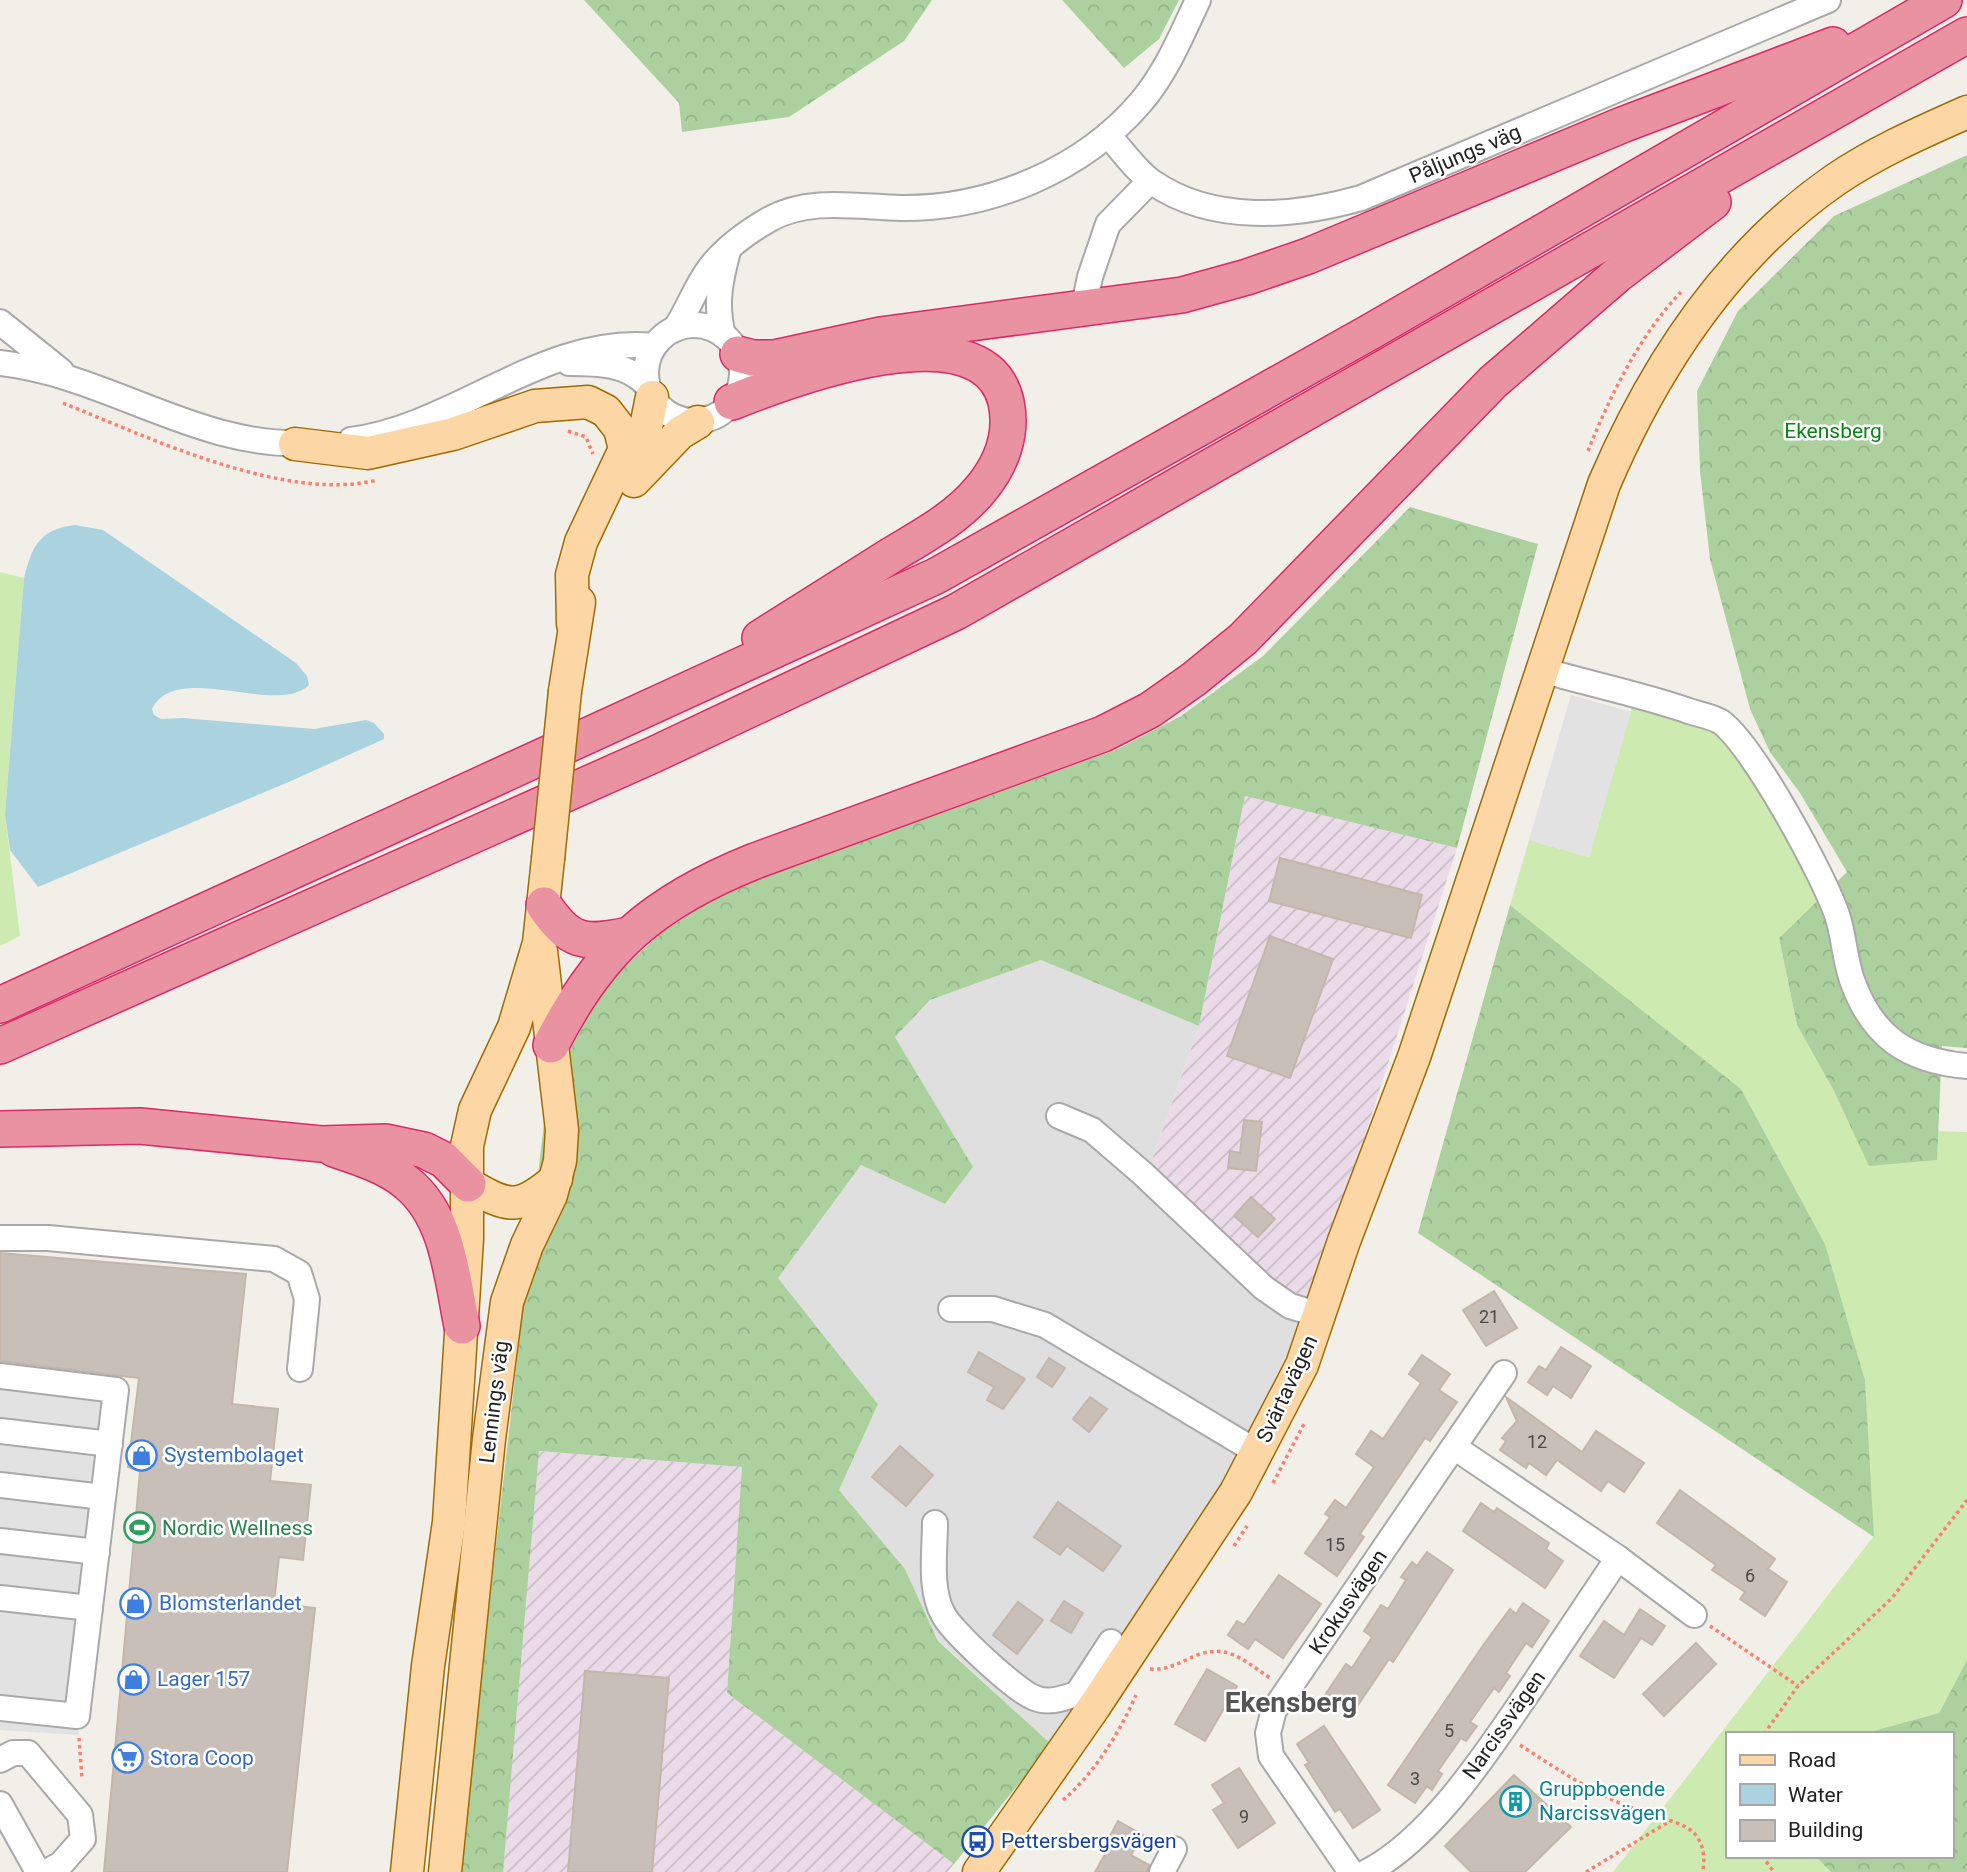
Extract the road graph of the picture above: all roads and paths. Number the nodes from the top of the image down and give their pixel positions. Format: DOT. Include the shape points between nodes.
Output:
graph roads {
  1 [pos="1198,0"];
  2 [pos="1828,0"];
  3 [pos="1937,4"];
  4 [pos="1967,35"];
  5 [pos="1967,112"];
  6 [pos="1816,122"];
  7 [pos="1108,135"];
  8 [pos="1150,181"];
  9 [pos="729,250"];
  10 [pos="1083,310"];
  11 [pos="0,322"];
  12 [pos="675,329"];
  13 [pos="731,345"];
  14 [pos="654,346"];
  15 [pos="0,363"];
  16 [pos="550,363"];
  17 [pos="67,376"];
  18 [pos="649,391"];
  19 [pos="62,402"];
  20 [pos="732,402"];
  21 [pos="698,422"];
  22 [pos="565,430"];
  23 [pos="296,444"];
  24 [pos="593,465"];
  25 [pos="386,478"];
  26 [pos="621,495"];
  27 [pos="573,624"];
  28 [pos="1542,670"];
  29 [pos="636,716"];
  30 [pos="544,905"];
  31 [pos="629,935"];
  32 [pos="539,943"];
  33 [pos="0,1005"];
  34 [pos="551,1045"];
  35 [pos="0,1046"];
  36 [pos="1967,1066"];
  37 [pos="1059,1116"];
  38 [pos="0,1129"];
  39 [pos="320,1144"];
  40 [pos="556,1179"];
  41 [pos="468,1184"];
  42 [pos="0,1238"];
  43 [pos="951,1309"];
  44 [pos="1320,1315"];
  45 [pos="462,1326"];
  46 [pos="300,1369"];
  47 [pos="1504,1373"];
  48 [pos="0,1376"];
  49 [pos="0,1431"];
  50 [pos="110,1444"];
  51 [pos="1454,1447"];
  52 [pos="1257,1452"];
  53 [pos="0,1485"];
  54 [pos="103,1497"];
  55 [pos="1967,1500"];
  56 [pos="935,1523"];
  57 [pos="0,1541"];
  58 [pos="97,1552"];
  59 [pos="1618,1558"];
  60 [pos="0,1598"];
  61 [pos="90,1608"];
  62 [pos="1694,1615"];
  63 [pos="1111,1642"];
  64 [pos="1147,1669"];
  65 [pos="1798,1686"];
  66 [pos="1285,1695"];
  67 [pos="1086,1700"];
  68 [pos="0,1708"];
  69 [pos="1127,1715"];
  70 [pos="1765,1732"];
  71 [pos="1500,1733"];
  72 [pos="0,1760"];
  73 [pos="1080,1786"];
  74 [pos="0,1804"];
  75 [pos="1670,1821"];
  76 [pos="1174,1849"];
  77 [pos="1703,1870"];
  78 [pos="38,1872"];
  79 [pos="46,1872"];
  80 [pos="408,1872"];
  81 [pos="445,1872"];
  82 [pos="979,1872"];
  83 [pos="1163,1872"];
  84 [pos="1351,1872"];
  85 [pos="1367,1872"];
  86 [pos="1586,1872"];
  1 -- 7 [label="street" via="1143,100"];
  2 -- 8 [label="street, Påljungs väg" via="1361,198 1323,209 1284,213 1210,208 1181,199"];
  3 -- 10 [label="highway" via="1622,125 1308,256 1182,295"];
  3 -- 29 [label="highway" via="936,576"];
  4 -- 6 [label="highway"];
  5 -- 28 [label="main road, Svärtavägen" via="1899,142 1834,180 1766,238 1711,298 1662,365 1630,423 1604,484"];
  6 -- 31 [label="highway" via="1541,338 1435,439 1243,639 1150,710 1016,768 705,881 672,900"];
  6 -- 35 [label="highway" via="956,612 629,766"];
  7 -- 8 [label="street, Påljungs väg"];
  7 -- 9 [label="street" via="1076,158 1004,192 939,207 798,208 772,218"];
  8 -- 10 [label="street" via="1108,224"];
  9 -- 12 [label="street" via="710,267"];
  9 -- 13 [label="street" via="718,316"];
  10 -- 13 [label="highway" via="880,335 774,358 753,358"];
  11 -- 17 [label="street"];
  12 -- 13 [label="street" via="700,325"];
  12 -- 14 [label="street"];
  13 -- 20 [label="street" via="742,379"];
  14 -- 16 [label="street" via="597,347"];
  14 -- 18 [label="street" via="648,358"];
  15 -- 17 [label="street"];
  16 -- 18 [label="street" via="603,364 636,373"];
  16 -- 23 [label="street" via="414,424 370,437"];
  17 -- 23 [label="street" via="222,435"];
  18 -- 21 [label="street" via="671,416"];
  18 -- 26 [label="main road" via="644,437"];
  19 -- 25 [label="path" via="204,459 268,476 363,484"];
  20 -- 21 [label="street" via="723,412"];
  20 -- 29 [label="highway" via="822,371 938,353 986,369 1004,397 1008,427 993,473 945,522"];
  21 -- 26 [label="main road" via="680,433"];
  22 -- 24 [label="path" via="586,437"];
  23 -- 27 [label="main road" via="368,453 453,434 535,406 588,402 606,411 620,429 625,449 581,542 572,575"];
  26 -- 27 [label="main road" via="585,576"];
  27 -- 30 [label="main road, bridge"];
  28 -- 36 [label="street" via="1651,698 1721,722 1753,760 1820,871 1838,919 1852,980 1874,1024 1898,1048"];
  28 -- 44 [label="main road, Svärtavägen" via="1415,1057 1343,1241"];
  29 -- 33 [label="highway"];
  30 -- 31 [label="highway" via="559,928 573,936 591,940"];
  30 -- 32 [label="main road"];
  31 -- 34 [label="highway" via="574,999"];
  32 -- 34 [label="main road, Lennings väg"];
  32 -- 41 [label="main road, Lennings väg" via="514,1027 475,1110 467,1146"];
  34 -- 40 [label="main road, Lennings väg" via="562,1130"];
  37 -- 44 [label="street" via="1092,1130 1264,1288 1290,1306"];
  38 -- 39 [label="highway" via="140,1126"];
  39 -- 41 [label="highway" via="387,1142 424,1150 444,1160"];
  39 -- 45 [label="highway" via="366,1160 407,1182 433,1211 448,1256"];
  40 -- 41 [label="main road" via="531,1200 513,1203 489,1197"];
  40 -- 81 [label="main road, Lennings väg" via="507,1302"];
  41 -- 45 [label="main road, Lennings väg"];
  42 -- 46 [label="street" via="48,1238 274,1259 299,1273 307,1299"];
  43 -- 52 [label="street" via="992,1309 1045,1325"];
  44 -- 52 [label="main road, Svärtavägen" via="1302,1365"];
  45 -- 80 [label="main road, Lennings väg" via="449,1522 428,1666"];
  47 -- 51 [label="street, Krokusvägen"];
  48 -- 50 [label="street" via="116,1390"];
  49 -- 50 [label="street"];
  50 -- 54 [label="street"];
  51 -- 59 [label="street"];
  51 -- 66 [label="street, Krokusvägen"];
  52 -- 67 [label="main road, Svärtavägen" via="1236,1492"];
  53 -- 54 [label="street"];
  54 -- 58 [label="street"];
  55 -- 65 [label="path" via="1892,1598"];
  56 -- 67 [label="street" via="935,1582 943,1614 1004,1677 1034,1698"];
  57 -- 58 [label="street"];
  58 -- 61 [label="street"];
  59 -- 62 [label="street"];
  59 -- 71 [label="street, Narcissvägen"];
  60 -- 61 [label="street"];
  61 -- 68 [label="street" via="77,1717"];
  62 -- 65 [label="path"];
  63 -- 67 [label="street"];
  64 -- 66 [label="path" via="1165,1670 1204,1651 1222,1650 1243,1659"];
  65 -- 70 [label="path"];
  66 -- 84 [label="street, Krokusvägen" via="1274,1710 1268,1733 1271,1756"];
  67 -- 82 [label="main road, Svärtavägen"];
  69 -- 73 [label="path"];
  71 -- 75 [label="path" via="1595,1793"];
  71 -- 85 [label="street, Narcissvägen" via="1426,1825"];
  72 -- 79 [label="street" via="13,1753 27,1753 80,1815 83,1839 61,1864"];
  74 -- 78 [label="street"];
  75 -- 77 [label="path" via="1695,1833 1705,1855"];
  75 -- 86 [label="path"];
  76 -- 83 [label="street"];
}
